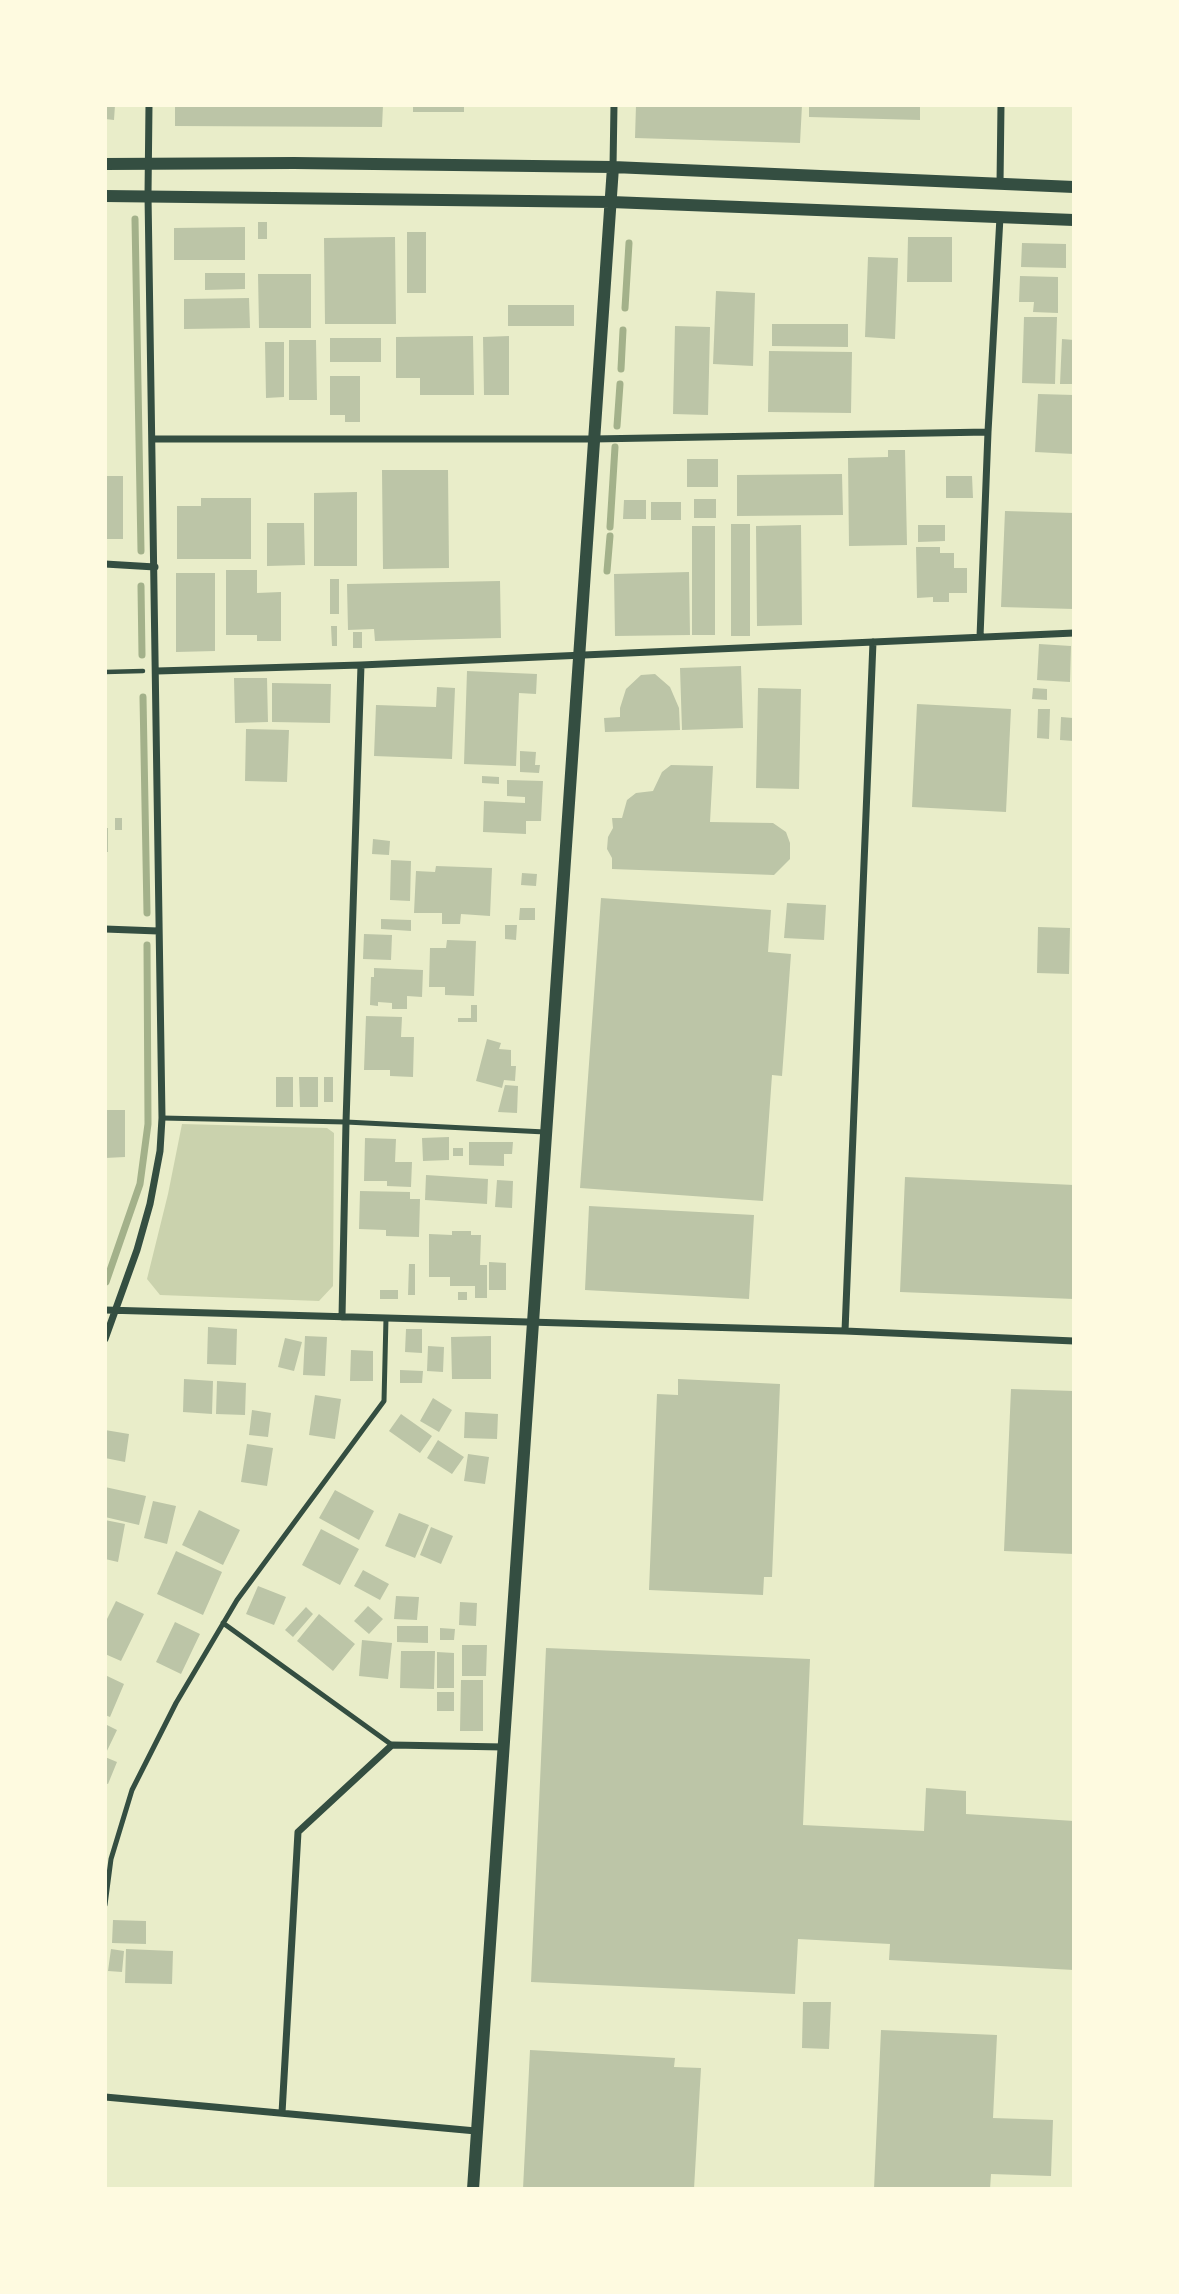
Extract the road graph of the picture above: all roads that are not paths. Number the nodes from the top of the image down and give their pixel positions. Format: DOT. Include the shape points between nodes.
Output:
graph roads {
  1 [pos="149,105"];
  2 [pos="614,105"];
  3 [pos="1001,105"];
  4 [pos="105,164"];
  5 [pos="149,164"];
  6 [pos="613,167"];
  7 [pos="1000,185"];
  8 [pos="1074,187"];
  9 [pos="148,195"];
  10 [pos="105,196"];
  11 [pos="611,202"];
  12 [pos="1000,217"];
  13 [pos="1074,220"];
  14 [pos="988,432"];
  15 [pos="152,439"];
  16 [pos="593,439"];
  17 [pos="105,564"];
  18 [pos="155,567"];
  19 [pos="1074,634"];
  20 [pos="980,637"];
  21 [pos="873,642"];
  22 [pos="578,654"];
  23 [pos="361,665"];
  24 [pos="157,671"];
  25 [pos="105,929"];
  26 [pos="158,931"];
  27 [pos="162,1118"];
  28 [pos="346,1122"];
  29 [pos="545,1132"];
  30 [pos="105,1310"];
  31 [pos="117,1311"];
  32 [pos="342,1317"];
  33 [pos="386,1318"];
  34 [pos="533,1323"];
  35 [pos="845,1331"];
  36 [pos="105,1339"];
  37 [pos="1074,1340"];
  38 [pos="223,1623"];
  39 [pos="392,1745"];
  40 [pos="504,1747"];
  41 [pos="105,1905"];
  42 [pos="105,2097"];
  43 [pos="282,2113"];
  44 [pos="477,2131"];
  45 [pos="473,2189"];
  1 -- 5 [label="street"];
  2 -- 6 [label="street"];
  3 -- 7 [label="street"];
  4 -- 5 [label="street"];
  5 -- 6 [label="street"];
  5 -- 9 [label="street"];
  6 -- 7 [label="street"];
  6 -- 11 [label="street"];
  7 -- 8 [label="street"];
  9 -- 10 [label="street"];
  9 -- 11 [label="street"];
  9 -- 15 [label="street"];
  11 -- 12 [label="street"];
  11 -- 16 [label="street"];
  12 -- 13 [label="street"];
  12 -- 14 [label="street"];
  14 -- 16 [label="street"];
  14 -- 20 [label="street"];
  15 -- 16 [label="street"];
  15 -- 18 [label="street"];
  16 -- 22 [label="street"];
  17 -- 18 [label="street"];
  18 -- 24 [label="street"];
  19 -- 20 [label="street"];
  20 -- 21 [label="street"];
  21 -- 22 [label="street"];
  21 -- 35 [label="street"];
  22 -- 23 [label="street"];
  22 -- 29 [label="street"];
  23 -- 24 [label="street"];
  23 -- 28 [label="street"];
  24 -- 26 [label="street"];
  25 -- 26 [label="street"];
  26 -- 27 [label="street"];
  27 -- 28 [label="lane"];
  27 -- 31 [label="street" via="150,1204"];
  28 -- 29 [label="lane"];
  28 -- 32 [label="street"];
  29 -- 34 [label="street"];
  30 -- 31 [label="street"];
  31 -- 32 [label="street"];
  31 -- 36 [label="street"];
  32 -- 33 [label="street"];
  33 -- 34 [label="street"];
  33 -- 38 [label="lane" via="384,1401"];
  34 -- 35 [label="street"];
  34 -- 40 [label="street"];
  35 -- 37 [label="street"];
  38 -- 39 [label="lane"];
  38 -- 41 [label="lane" via="132,1790 111,1859"];
  39 -- 40 [label="street"];
  39 -- 43 [label="street" via="298,1832"];
  40 -- 44 [label="street"];
  42 -- 43 [label="street"];
  43 -- 44 [label="street"];
  44 -- 45 [label="street"];
}
